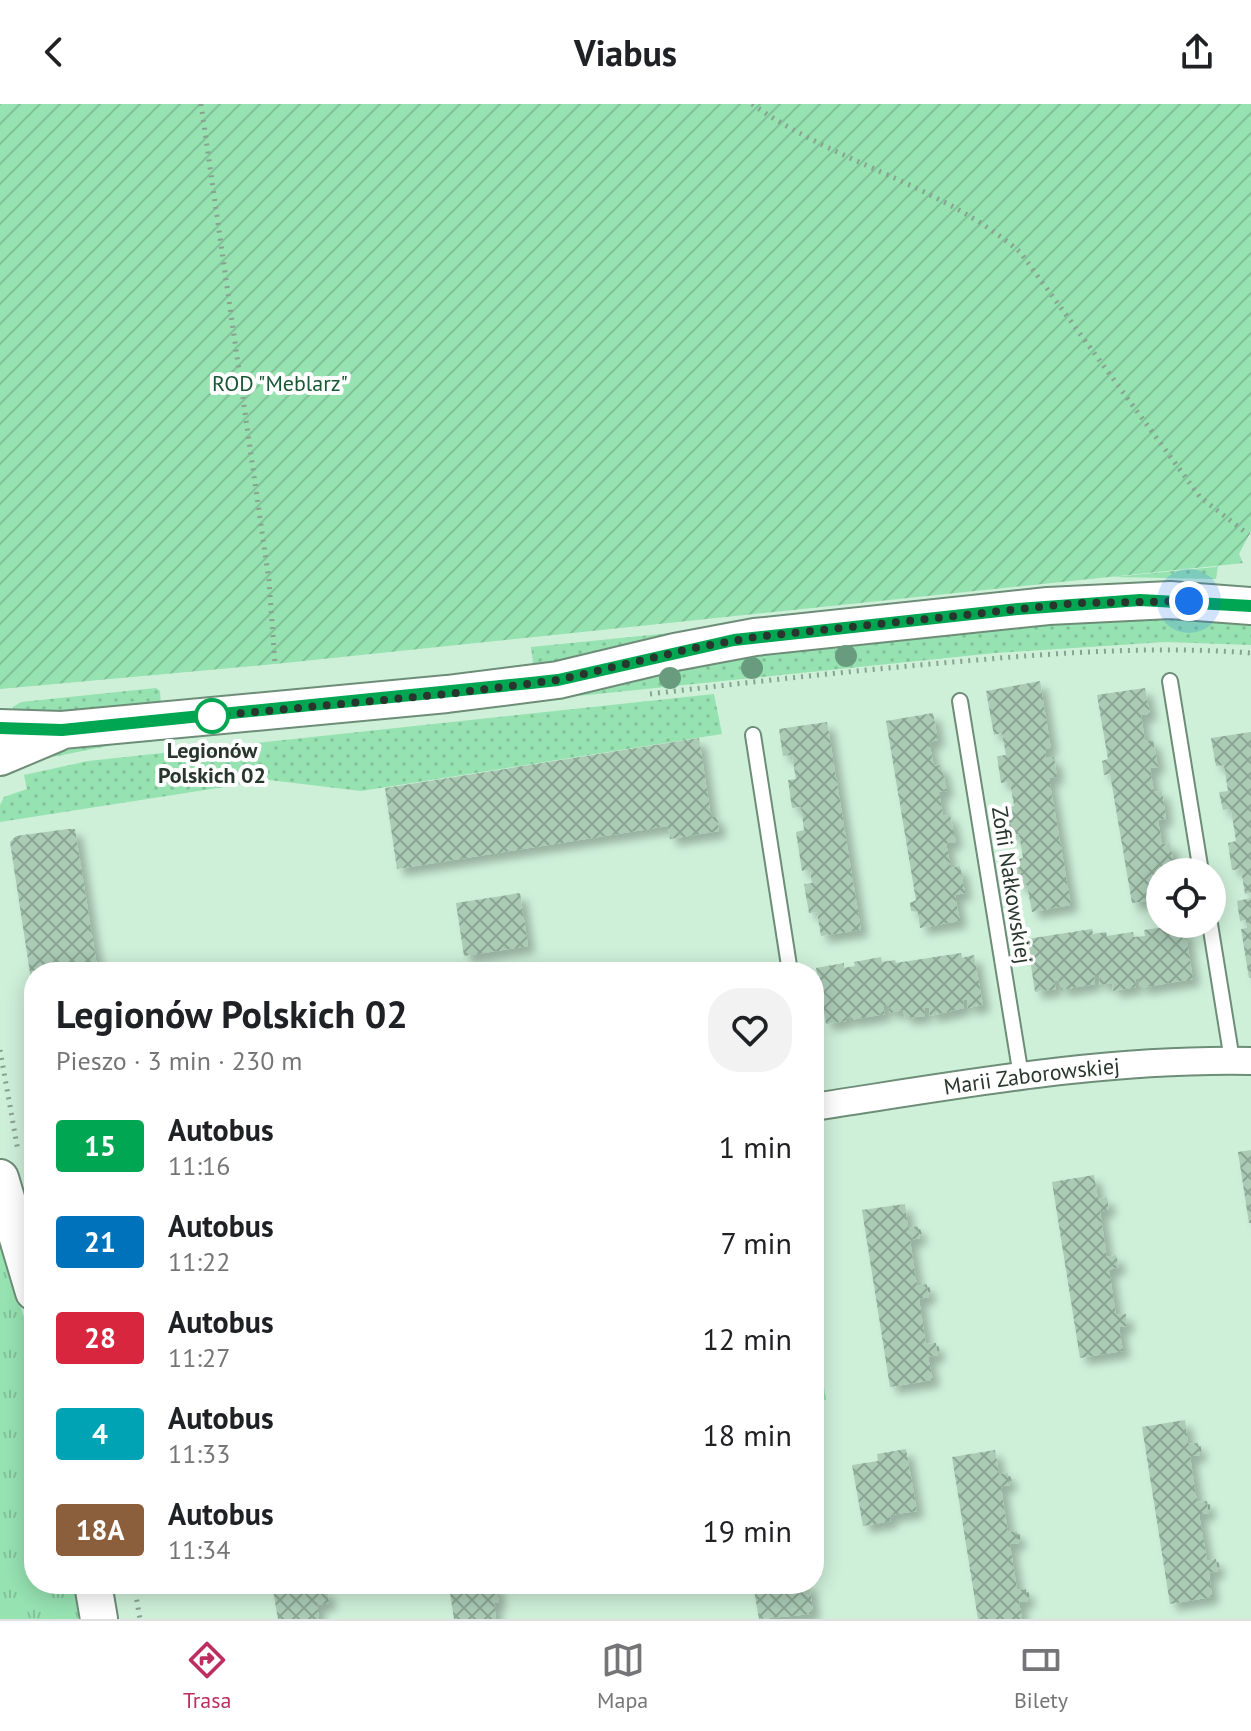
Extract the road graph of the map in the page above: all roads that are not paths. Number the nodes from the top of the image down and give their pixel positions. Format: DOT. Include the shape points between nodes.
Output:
graph roads {
  1 [pos="1251,606"];
  2 [pos="1170,681"];
  3 [pos="960,701"];
  4 [pos="0,728"];
  5 [pos="62,730"];
  6 [pos="753,735"];
  7 [pos="0,757"];
  8 [pos="1199,858"];
  9 [pos="1213,938"];
  10 [pos="788,962"];
  11 [pos="1241,1061"];
  12 [pos="1021,1076"];
  13 [pos="824,1106"];
  14 [pos="10,1167"];
  15 [pos="24,1234"];
  16 [pos="95,1594"];
  17 [pos="99,1619"];
  1 -- 5 [label="street" via="1140,600 986,612 755,637 558,680"];
  2 -- 8 [label="lane"];
  3 -- 12 [label="lane, Zofii Nałkowskiej"];
  4 -- 5 [label="street"];
  5 -- 7 [label="street"];
  6 -- 10 [label="lane"];
  9 -- 11 [label="lane"];
  11 -- 12 [label="street, Marii Zaborowskiej" via="1121,1064"];
  12 -- 13 [label="street, Marii Zaborowskiej"];
  14 -- 15 [label="street"];
  16 -- 17 [label="street"];
}
